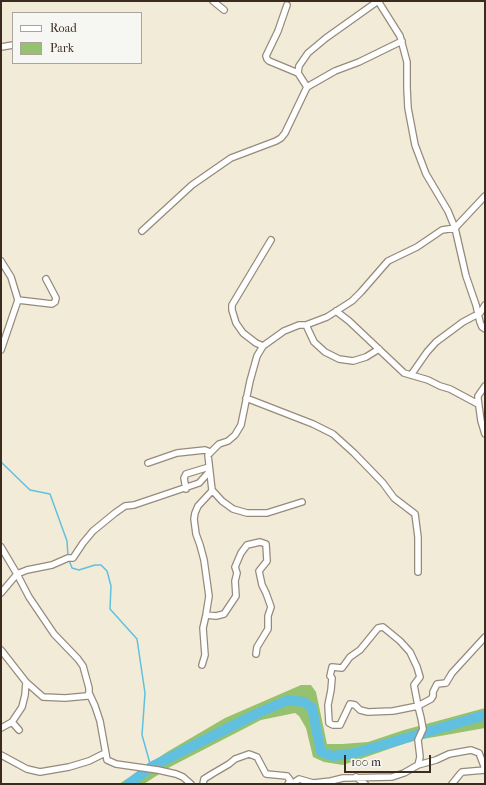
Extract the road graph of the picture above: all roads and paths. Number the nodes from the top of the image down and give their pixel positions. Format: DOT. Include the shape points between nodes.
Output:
graph roads {
  1 [pos="214,1"];
  2 [pos="378,1"];
  3 [pos="287,5"];
  4 [pos="224,10"];
  5 [pos="402,41"];
  6 [pos="12,45"];
  7 [pos="1,47"];
  8 [pos="298,72"];
  9 [pos="307,87"];
  10 [pos="485,196"];
  11 [pos="455,228"];
  12 [pos="142,231"];
  13 [pos="271,240"];
  14 [pos="1,261"];
  15 [pos="46,279"];
  16 [pos="18,300"];
  17 [pos="485,305"];
  18 [pos="336,311"];
  19 [pos="478,314"];
  20 [pos="306,325"];
  21 [pos="485,329"];
  22 [pos="263,346"];
  23 [pos="379,349"];
  24 [pos="1,350"];
  25 [pos="412,375"];
  26 [pos="485,386"];
  27 [pos="246,398"];
  28 [pos="478,404"];
  29 [pos="485,434"];
  30 [pos="210,452"];
  31 [pos="148,463"];
  32 [pos="209,469"];
  33 [pos="186,489"];
  34 [pos="212,490"];
  35 [pos="302,502"];
  36 [pos="1,547"];
  37 [pos="418,572"];
  38 [pos="17,574"];
  39 [pos="1,593"];
  40 [pos="206,615"];
  41 [pos="485,637"];
  42 [pos="1,650"];
  43 [pos="256,654"];
  44 [pos="202,665"];
  45 [pos="26,682"];
  46 [pos="89,693"];
  47 [pos="418,706"];
  48 [pos="12,722"];
  49 [pos="1,728"];
  50 [pos="19,730"];
  51 [pos="105,753"];
  52 [pos="1,755"];
  53 [pos="418,765"];
  54 [pos="484,769"];
  55 [pos="356,777"];
  56 [pos="191,784"];
  57 [pos="203,784"];
  58 [pos="288,784"];
  59 [pos="292,784"];
  60 [pos="365,784"];
  61 [pos="452,784"];
  1 -- 4 [label="street"];
  2 -- 5 [label="street"];
  2 -- 8 [label="street" via="308,53"];
  3 -- 8 [label="street" via="266,56 268,61"];
  5 -- 9 [label="street"];
  5 -- 11 [label="street" via="407,62 408,108 415,145 426,174"];
  6 -- 7 [label="street"];
  8 -- 9 [label="street"];
  9 -- 12 [label="street" via="281,138 225,162 192,185"];
  10 -- 11 [label="street"];
  11 -- 18 [label="street" via="442,230 417,247 392,259 352,301"];
  11 -- 19 [label="street"];
  13 -- 22 [label="street" via="234,301 232,310 243,333"];
  14 -- 16 [label="street" via="11,277"];
  15 -- 16 [label="street" via="56,298 55,302 52,304"];
  16 -- 24 [label="street"];
  17 -- 19 [label="street"];
  18 -- 20 [label="street"];
  18 -- 23 [label="street"];
  19 -- 21 [label="street"];
  19 -- 25 [label="street" via="436,342"];
  20 -- 22 [label="street" via="284,331"];
  20 -- 23 [label="street" via="314,342 325,352 339,359 353,361"];
  22 -- 27 [label="street" via="257,356"];
  23 -- 25 [label="street" via="404,373"];
  25 -- 28 [label="street" via="450,389"];
  26 -- 28 [label="street" via="478,396"];
  27 -- 30 [label="street" via="243,420 235,435"];
  27 -- 37 [label="street" via="333,434 383,483 394,498 415,514"];
  28 -- 29 [label="street"];
  30 -- 31 [label="street" via="205,450 177,453"];
  30 -- 32 [label="street"];
  32 -- 33 [label="street" via="201,482"];
  32 -- 33 [label="street" via="186,474"];
  32 -- 34 [label="street"];
  33 -- 38 [label="street" via="125,506 93,531 73,558"];
  34 -- 35 [label="street" via="222,502 247,513 267,513"];
  34 -- 40 [label="street" via="198,506 194,519 207,578"];
  36 -- 38 [label="street"];
  38 -- 39 [label="street"];
  38 -- 46 [label="street" via="54,634 83,666"];
  40 -- 43 [label="street" via="224,614 236,596 235,567 241,553 248,545 260,542 266,544 266,561 259,570 262,586 271,607 268,629 257,647"];
  40 -- 44 [label="street" via="203,628 205,655"];
  41 -- 47 [label="street" via="446,683 437,684 431,699"];
  42 -- 45 [label="street"];
  45 -- 46 [label="street" via="47,698 82,697"];
  45 -- 48 [label="street" via="22,707"];
  46 -- 51 [label="street" via="100,721"];
  47 -- 47 [label="street" via="414,686 420,677 417,667 410,652 383,627 378,628 342,668 332,667 332,690 328,705 329,723 333,725 340,725 350,704 368,712"];
  47 -- 53 [label="street" via="423,729 418,740"];
  48 -- 49 [label="street"];
  48 -- 50 [label="street"];
  51 -- 52 [label="street" via="69,767 40,772 28,769"];
  51 -- 56 [label="street" via="107,760 116,764 176,774"];
  53 -- 54 [label="street" via="449,754 471,750 479,753"];
  53 -- 55 [label="street" via="392,777"];
  54 -- 61 [label="street" via="462,772"];
  55 -- 59 [label="street" via="313,783 298,778"];
  55 -- 60 [label="street"];
  57 -- 58 [label="street" via="204,779 235,759 249,754 257,757 266,774 287,776 290,780"];
}
